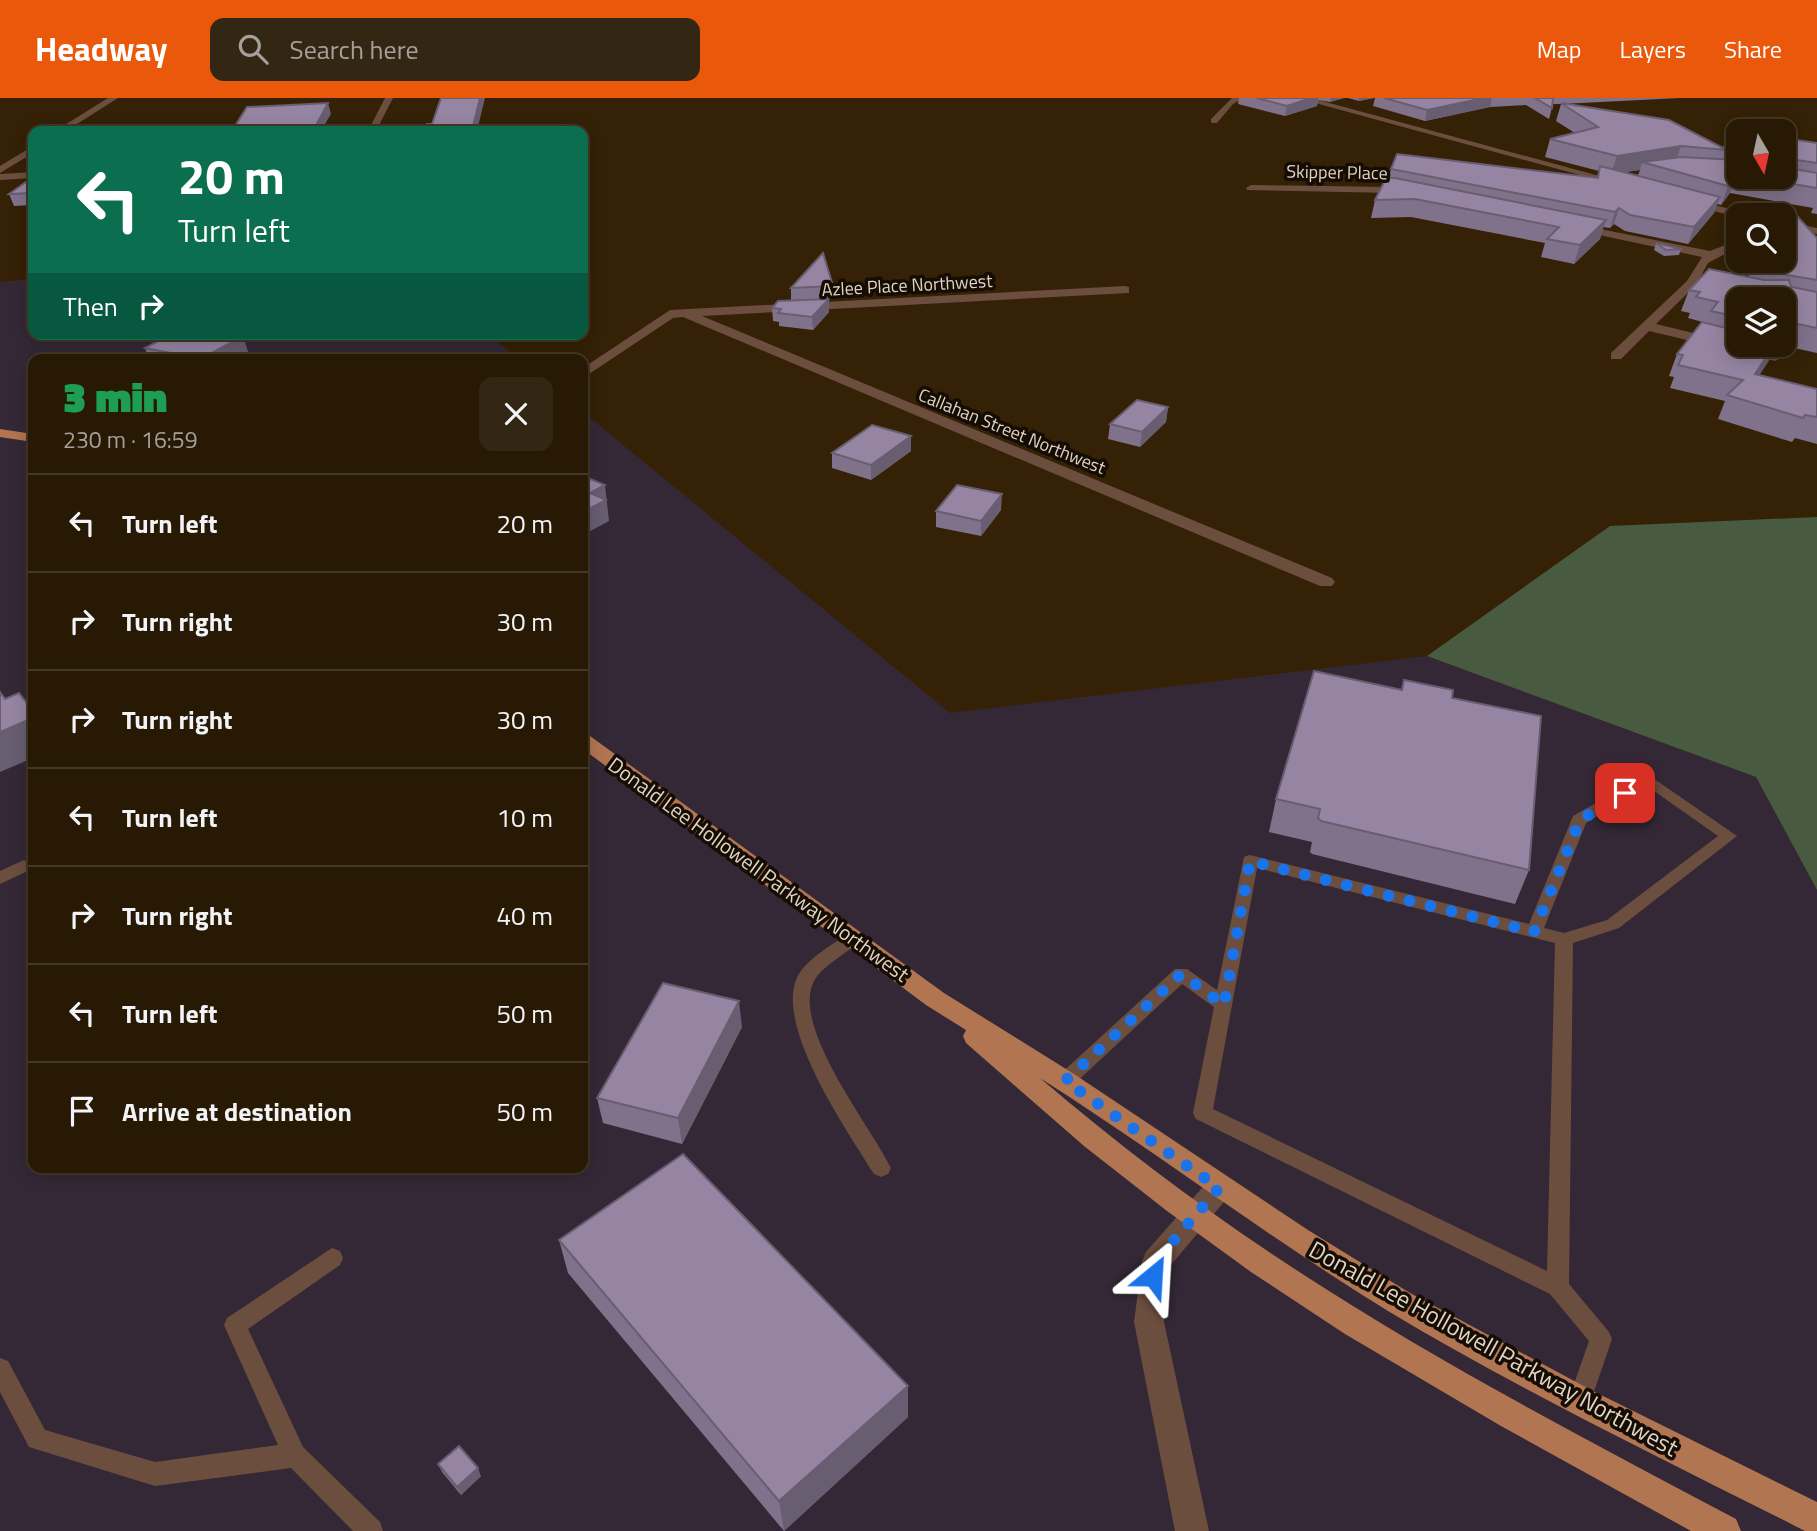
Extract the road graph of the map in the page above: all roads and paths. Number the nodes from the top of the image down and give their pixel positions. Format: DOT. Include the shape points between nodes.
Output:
graph roads {
  1 [pos="114,98"];
  2 [pos="389,98"];
  3 [pos="1239,98"];
  4 [pos="1301,98"];
  5 [pos="1370,102"];
  6 [pos="1346,110"];
  7 [pos="1214,121"];
  8 [pos="68,126"];
  9 [pos="375,126"];
  10 [pos="28,152"];
  11 [pos="0,170"];
  12 [pos="1634,174"];
  13 [pos="28,175"];
  14 [pos="0,177"];
  15 [pos="1611,181"];
  16 [pos="1634,187"];
  17 [pos="1251,188"];
  18 [pos="1418,195"];
  19 [pos="1682,200"];
  20 [pos="1726,211"];
  21 [pos="1564,225"];
  22 [pos="1796,227"];
  23 [pos="1817,231"];
  24 [pos="1726,248"];
  25 [pos="1711,254"];
  26 [pos="1125,290"];
  27 [pos="684,313"];
  28 [pos="1646,326"];
  29 [pos="177,340"];
  30 [pos="1726,345"];
  31 [pos="147,354"];
  32 [pos="1616,356"];
  33 [pos="588,371"];
  34 [pos="0,433"];
  35 [pos="28,437"];
  36 [pos="1326,582"];
  37 [pos="588,744"];
  38 [pos="24,866"];
  39 [pos="0,878"];
  40 [pos="1534,932"];
  41 [pos="853,938"];
  42 [pos="1564,939"];
  43 [pos="934,999"];
  44 [pos="1224,1005"];
  45 [pos="1065,1081"];
  46 [pos="881,1168"];
  47 [pos="1219,1188"];
  48 [pos="1195,1216"];
  49 [pos="332,1258"];
  50 [pos="1558,1287"];
  51 [pos="0,1369"];
  52 [pos="1580,1401"];
  53 [pos="295,1455"];
  54 [pos="1817,1519"];
  55 [pos="370,1531"];
  56 [pos="1192,1531"];
  57 [pos="1724,1531"];
  1 -- 8 [label="street"];
  2 -- 9 [label="street"];
  3 -- 7 [label="street"];
  4 -- 6 [label="street"];
  5 -- 6 [label="street"];
  6 -- 15 [label="street"];
  10 -- 11 [label="street"];
  12 -- 15 [label="street"];
  13 -- 14 [label="street"];
  15 -- 16 [label="street"];
  17 -- 18 [label="street, Skipper Place" via="1392,190"];
  19 -- 20 [label="street"];
  21 -- 25 [label="street"];
  22 -- 23 [label="street"];
  24 -- 25 [label="street"];
  25 -- 28 [label="street" via="1697,267 1698,284"];
  26 -- 27 [label="street, Azlee Place Northwest"];
  27 -- 33 [label="street, Azlee Place Northwest" via="670,314"];
  27 -- 36 [label="street, Callahan Street Northwest"];
  28 -- 30 [label="street"];
  28 -- 32 [label="street"];
  29 -- 31 [label="lane"];
  34 -- 35 [label="main road"];
  37 -- 41 [label="main road, Donald Lee Hollowell Parkway Northwest"];
  38 -- 39 [label="lane"];
  40 -- 42 [label="lane"];
  40 -- 42 [label="lane" via="1580,820 1647,779 1729,836 1613,924"];
  40 -- 44 [label="lane" via="1250,861"];
  41 -- 43 [label="main road, Donald Lee Hollowell Parkway Northwest"];
  41 -- 46 [label="lane" via="805,979 798,999 820,1068"];
  42 -- 50 [label="lane"];
  43 -- 45 [label="main road, Donald Lee Hollowell Parkway Northwest"];
  43 -- 48 [label="main road, Donald Lee Hollowell Parkway Northwest" via="1053,1106"];
  44 -- 45 [label="lane" via="1181,974"];
  44 -- 50 [label="lane" via="1203,1113"];
  45 -- 47 [label="main road, Donald Lee Hollowell Parkway Northwest"];
  47 -- 48 [label="street"];
  47 -- 52 [label="main road, Donald Lee Hollowell Parkway Northwest" via="1401,1302"];
  48 -- 56 [label="street" via="1156,1261 1149,1322"];
  48 -- 57 [label="main road, Donald Lee Hollowell Parkway Northwest" via="1304,1292 1437,1372"];
  49 -- 53 [label="lane" via="235,1325"];
  50 -- 52 [label="lane" via="1601,1339"];
  51 -- 53 [label="lane" via="37,1439 155,1474"];
  52 -- 54 [label="main road, Donald Lee Hollowell Parkway Northwest"];
  53 -- 55 [label="lane"];
}
